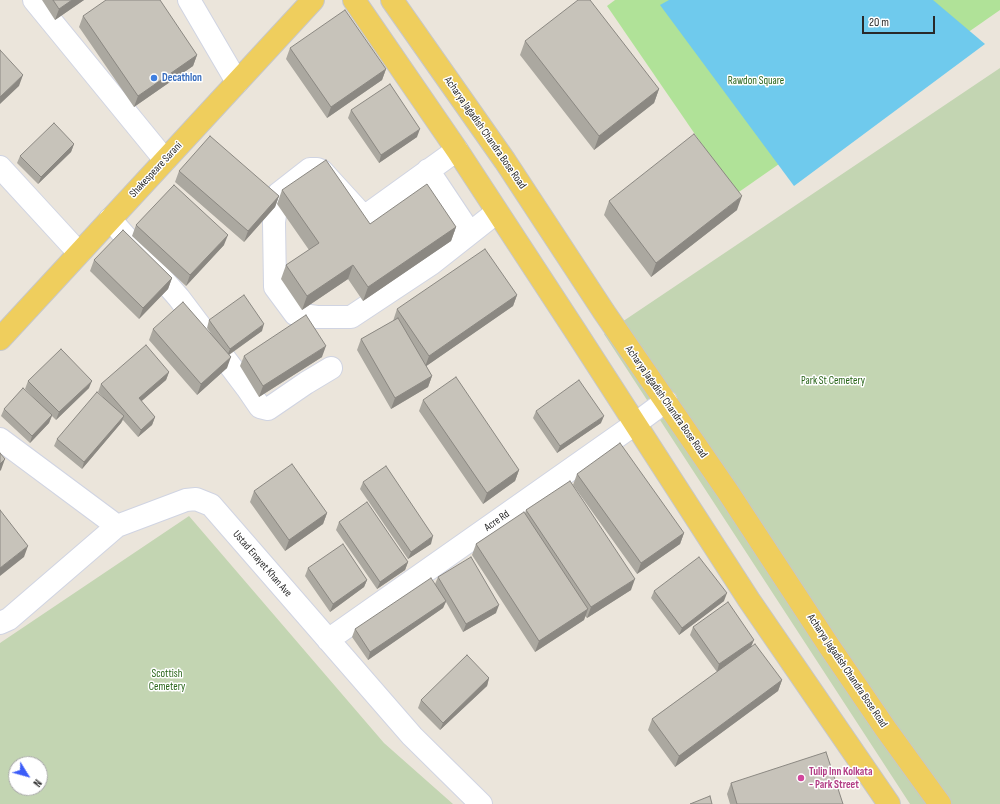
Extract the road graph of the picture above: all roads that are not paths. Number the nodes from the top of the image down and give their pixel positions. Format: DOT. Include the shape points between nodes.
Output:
graph roads {
  1 [pos="34,0"];
  2 [pos="189,0"];
  3 [pos="313,0"];
  4 [pos="354,0"];
  5 [pos="392,0"];
  6 [pos="237,82"];
  7 [pos="457,150"];
  8 [pos="165,160"];
  9 [pos="0,167"];
  10 [pos="428,170"];
  11 [pos="497,212"];
  12 [pos="110,219"];
  13 [pos="470,233"];
  14 [pos="79,253"];
  15 [pos="0,339"];
  16 [pos="331,368"];
  17 [pos="666,401"];
  18 [pos="635,424"];
  19 [pos="0,439"];
  20 [pos="116,526"];
  21 [pos="0,623"];
  22 [pos="328,640"];
  23 [pos="481,804"];
  24 [pos="889,804"];
  25 [pos="940,804"];
  1 -- 8 [label="street"];
  2 -- 6 [label="street"];
  3 -- 6 [label="main road, Shakespeare Sarani"];
  4 -- 7 [label="main road"];
  5 -- 17 [label="main road, Acharya Jagadish Chandra Bose Road"];
  6 -- 8 [label="main road, Shakespeare Sarani"];
  7 -- 10 [label="street"];
  7 -- 11 [label="main road"];
  8 -- 12 [label="main road, Shakespeare Sarani"];
  9 -- 14 [label="street"];
  10 -- 13 [label="street"];
  10 -- 13 [label="street" via="364,217 322,171 310,169 278,194 274,222 275,287 295,314 351,317 431,264"];
  11 -- 13 [label="street"];
  11 -- 18 [label="main road"];
  12 -- 14 [label="main road, Shakespeare Sarani"];
  12 -- 16 [label="street" via="179,298 260,407 268,409"];
  14 -- 15 [label="main road, Shakespeare Sarani"];
  17 -- 18 [label="street, Acre Rd"];
  17 -- 25 [label="main road, Acharya Jagadish Chandra Bose Road" via="829,646"];
  18 -- 22 [label="street, Acre Rd"];
  18 -- 24 [label="main road" via="749,600"];
  19 -- 20 [label="street"];
  20 -- 21 [label="street" via="9,619"];
  20 -- 22 [label="street, Ustad Enayet Khan Ave" via="186,500 196,499 211,505"];
  22 -- 23 [label="street, Ustad Enayet Khan Ave" via="412,736"];
}
